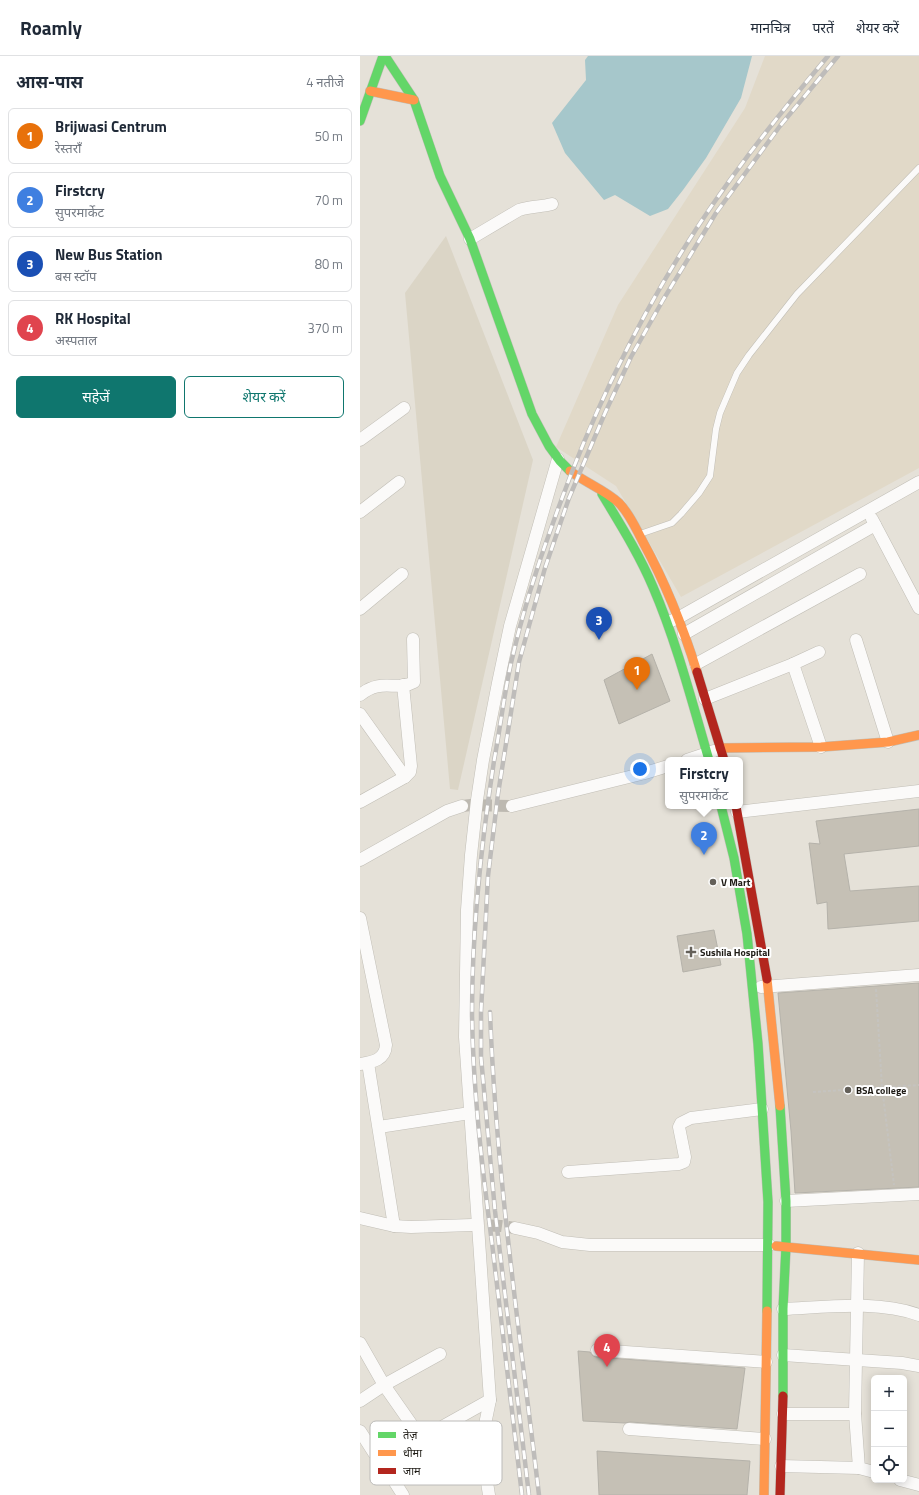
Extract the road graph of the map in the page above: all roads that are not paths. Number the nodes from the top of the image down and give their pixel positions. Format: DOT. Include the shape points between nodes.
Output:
graph roads {
  1 [pos="384,56"];
  2 [pos="402,63"];
  3 [pos="370,91"];
  4 [pos="414,100"];
  5 [pos="360,121"];
  6 [pos="441,150"];
  7 [pos="919,168"];
  8 [pos="452,179"];
  9 [pos="552,204"];
  10 [pos="457,209"];
  11 [pos="470,239"];
  12 [pos="404,408"];
  13 [pos="360,440"];
  14 [pos="558,459"];
  15 [pos="399,482"];
  16 [pos="919,482"];
  17 [pos="599,488"];
  18 [pos="868,511"];
  19 [pos="360,512"];
  20 [pos="875,525"];
  21 [pos="639,534"];
  22 [pos="402,574"];
  23 [pos="860,574"];
  24 [pos="919,608"];
  25 [pos="360,609"];
  26 [pos="673,621"];
  27 [pos="684,634"];
  28 [pos="413,638"];
  29 [pos="856,640"];
  30 [pos="819,652"];
  31 [pos="696,664"];
  32 [pos="793,664"];
  33 [pos="402,685"];
  34 [pos="360,695"];
  35 [pos="705,699"];
  36 [pos="360,714"];
  37 [pos="919,735"];
  38 [pos="888,742"];
  39 [pos="821,747"];
  40 [pos="720,748"];
  41 [pos="708,757"];
  42 [pos="723,757"];
  43 [pos="665,767"];
  44 [pos="405,777"];
  45 [pos="919,791"];
  46 [pos="360,802"];
  47 [pos="462,806"];
  48 [pos="512,806"];
  49 [pos="743,808"];
  50 [pos="722,809"];
  51 [pos="736,809"];
  52 [pos="360,860"];
  53 [pos="360,918"];
  54 [pos="919,974"];
  55 [pos="768,987"];
  56 [pos="752,988"];
  57 [pos="364,1063"];
  58 [pos="762,1109"];
  59 [pos="470,1114"];
  60 [pos="379,1127"];
  61 [pos="568,1172"];
  62 [pos="919,1194"];
  63 [pos="786,1201"];
  64 [pos="360,1218"];
  65 [pos="472,1225"];
  66 [pos="394,1226"];
  67 [pos="515,1228"];
  68 [pos="769,1245"];
  69 [pos="786,1246"];
  70 [pos="858,1253"];
  71 [pos="919,1260"];
  72 [pos="858,1305"];
  73 [pos="783,1309"];
  74 [pos="919,1315"];
  75 [pos="360,1343"];
  76 [pos="597,1350"];
  77 [pos="440,1354"];
  78 [pos="783,1355"];
  79 [pos="856,1361"];
  80 [pos="766,1362"];
  81 [pos="919,1366"];
  82 [pos="384,1384"];
  83 [pos="490,1400"];
  84 [pos="360,1401"];
  85 [pos="783,1414"];
  86 [pos="855,1414"];
  87 [pos="409,1421"];
  88 [pos="452,1421"];
  89 [pos="486,1421"];
  90 [pos="629,1429"];
  91 [pos="360,1431"];
  92 [pos="765,1439"];
  93 [pos="370,1448"];
  94 [pos="781,1466"];
  95 [pos="858,1468"];
  96 [pos="871,1471"];
  97 [pos="907,1482"];
  98 [pos="397,1485"];
  99 [pos="487,1485"];
  100 [pos="919,1485"];
  101 [pos="404,1495"];
  102 [pos="489,1495"];
  103 [pos="764,1495"];
  104 [pos="780,1495"];
  1 -- 3 [label="main road"];
  1 -- 4 [label="main road"];
  2 -- 6 [label="main road"];
  3 -- 4 [label="main road"];
  3 -- 5 [label="main road"];
  4 -- 10 [label="main road" via="440,176"];
  7 -- 21 [label="lane" via="797,294 749,355 737,373 720,413 710,476 699,493 672,523"];
  8 -- 10 [label="main road"];
  9 -- 11 [label="street" via="526,207"];
  10 -- 11 [label="main road"];
  11 -- 14 [label="main road" via="532,414 542,438"];
  12 -- 13 [label="street"];
  14 -- 17 [label="main road" via="572,472"];
  14 -- 59 [label="street" via="510,626 477,800 467,910 465,1037"];
  15 -- 19 [label="street"];
  16 -- 18 [label="street"];
  17 -- 21 [label="main road" via="626,511"];
  17 -- 26 [label="main road"];
  18 -- 20 [label="street"];
  18 -- 26 [label="street"];
  20 -- 24 [label="street"];
  20 -- 27 [label="street"];
  21 -- 26 [label="main road" via="668,591"];
  22 -- 25 [label="street"];
  23 -- 31 [label="street"];
  26 -- 27 [label="main road"];
  26 -- 41 [label="main road"];
  27 -- 31 [label="main road"];
  28 -- 33 [label="street" via="414,682"];
  29 -- 38 [label="street"];
  30 -- 32 [label="street"];
  31 -- 35 [label="main road"];
  32 -- 35 [label="street"];
  32 -- 39 [label="street"];
  33 -- 34 [label="street" via="375,686"];
  33 -- 44 [label="street" via="411,766"];
  35 -- 40 [label="main road"];
  36 -- 44 [label="street"];
  37 -- 38 [label="main road"];
  38 -- 39 [label="main road"];
  39 -- 40 [label="main road"];
  40 -- 41 [label="street"];
  40 -- 42 [label="main road"];
  43 -- 48 [label="street"];
  44 -- 46 [label="street"];
  45 -- 49 [label="street"];
  47 -- 52 [label="street" via="447,811"];
  50 -- 56 [label="main road" via="734,858 747,934"];
  51 -- 55 [label="main road"];
  53 -- 57 [label="street" via="386,1045 384,1056 379,1060"];
  54 -- 55 [label="street"];
  55 -- 56 [label="street"];
  55 -- 63 [label="main road"];
  56 -- 58 [label="main road"];
  57 -- 60 [label="street"];
  58 -- 61 [label="street" via="701,1116 681,1123 680,1133 685,1157 684,1162 679,1164"];
  58 -- 68 [label="main road"];
  59 -- 60 [label="street"];
  59 -- 83 [label="street"];
  60 -- 66 [label="street"];
  62 -- 63 [label="street"];
  63 -- 69 [label="main road"];
  64 -- 66 [label="street"];
  65 -- 66 [label="street"];
  67 -- 68 [label="street" via="562,1242 590,1245"];
  68 -- 69 [label="main road"];
  68 -- 80 [label="main road"];
  69 -- 70 [label="main road"];
  69 -- 73 [label="main road"];
  70 -- 71 [label="main road"];
  70 -- 72 [label="street"];
  72 -- 73 [label="street"];
  72 -- 74 [label="street" via="907,1311"];
  72 -- 79 [label="street"];
  73 -- 78 [label="main road"];
  75 -- 82 [label="street"];
  76 -- 80 [label="street"];
  77 -- 82 [label="street"];
  78 -- 79 [label="street"];
  78 -- 85 [label="main road"];
  79 -- 81 [label="street"];
  79 -- 86 [label="street"];
  80 -- 92 [label="main road"];
  82 -- 84 [label="street"];
  82 -- 87 [label="street"];
  83 -- 88 [label="street"];
  83 -- 89 [label="street"];
  85 -- 86 [label="street"];
  85 -- 94 [label="main road"];
  86 -- 95 [label="street"];
  90 -- 92 [label="street"];
  91 -- 93 [label="street"];
  92 -- 103 [label="main road"];
  94 -- 95 [label="street"];
  94 -- 104 [label="main road"];
  95 -- 96 [label="street"];
  97 -- 100 [label="street"];
  98 -- 101 [label="street"];
  99 -- 102 [label="street"];
}
